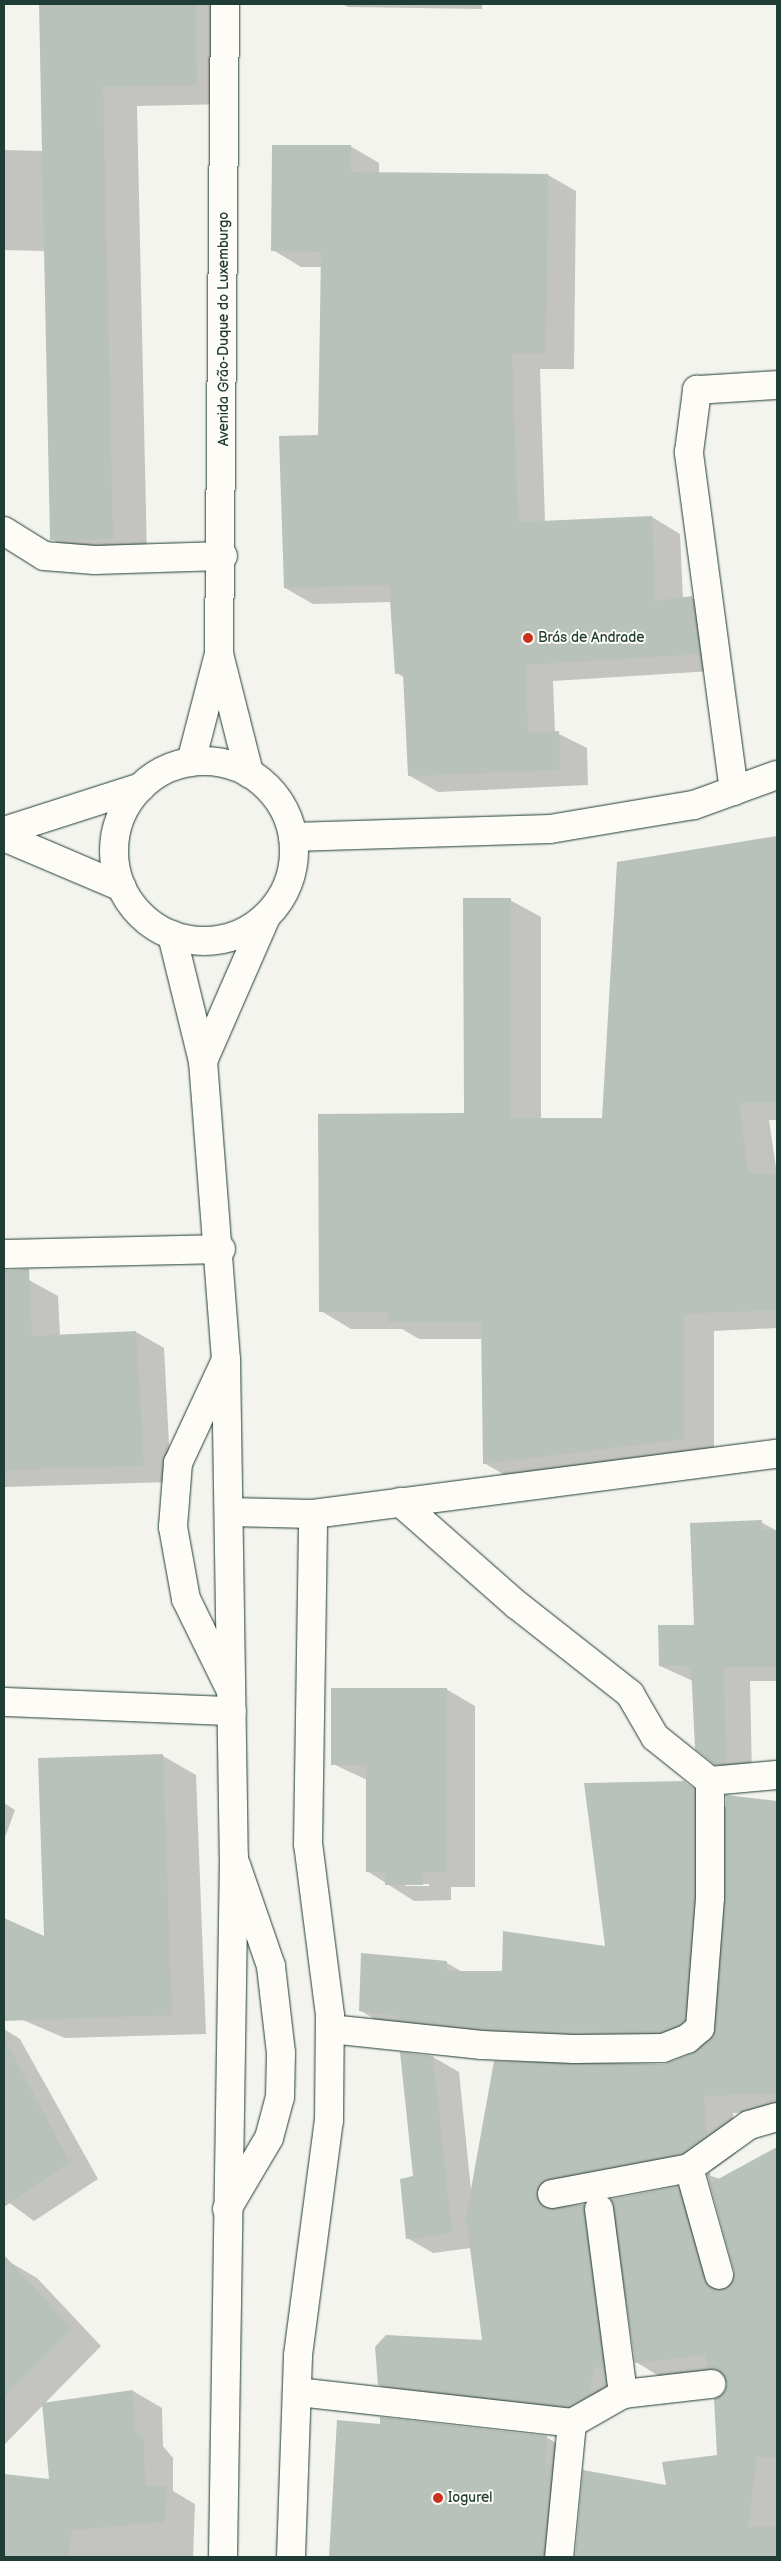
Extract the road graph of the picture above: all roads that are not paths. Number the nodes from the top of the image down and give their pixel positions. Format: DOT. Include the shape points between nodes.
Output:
graph roads {
  1 [pos="225,4"];
  2 [pos="777,385"];
  3 [pos="4,531"];
  4 [pos="223,556"];
  5 [pos="219,654"];
  6 [pos="191,762"];
  7 [pos="249,773"];
  8 [pos="777,775"];
  9 [pos="141,787"];
  10 [pos="734,791"];
  11 [pos="4,831"];
  12 [pos="4,837"];
  13 [pos="293,837"];
  14 [pos="122,887"];
  15 [pos="266,917"];
  16 [pos="172,935"];
  17 [pos="203,1061"];
  18 [pos="221,1249"];
  19 [pos="4,1254"];
  20 [pos="226,1360"];
  21 [pos="777,1454"];
  22 [pos="400,1502"];
  23 [pos="230,1512"];
  24 [pos="314,1514"];
  25 [pos="231,1701"];
  26 [pos="4,1702"];
  27 [pos="777,1776"];
  28 [pos="710,1781"];
  29 [pos="234,1857"];
  30 [pos="330,2029"];
  31 [pos="777,2117"];
  32 [pos="689,2168"];
  33 [pos="552,2194"];
  34 [pos="227,2209"];
  35 [pos="598,2209"];
  36 [pos="719,2275"];
  37 [pos="711,2384"];
  38 [pos="297,2392"];
  39 [pos="623,2394"];
  40 [pos="572,2423"];
  41 [pos="223,2557"];
  42 [pos="291,2557"];
  43 [pos="559,2557"];
  1 -- 4 [label="street, Avenida Grão-Duque do Luxemburgo"];
  2 -- 10 [label="street" via="696,390 689,452"];
  3 -- 4 [label="street" via="44,556 95,560"];
  4 -- 5 [label="street, Avenida Grão-Duque do Luxemburgo"];
  5 -- 6 [label="street, Avenida Grão-Duque do Luxemburgo"];
  5 -- 7 [label="street, Avenida Grão-Duque do Luxemburgo"];
  6 -- 7 [label="street" via="221,762"];
  6 -- 9 [label="street" via="169,768"];
  7 -- 13 [label="street" via="278,800"];
  8 -- 10 [label="street"];
  9 -- 11 [label="street"];
  9 -- 14 [label="street" via="118,828 114,850"];
  10 -- 13 [label="street" via="694,805 550,829"];
  12 -- 14 [label="street"];
  13 -- 15 [label="street" via="289,880"];
  14 -- 16 [label="street" via="148,921"];
  15 -- 16 [label="street" via="221,939 196,941"];
  15 -- 17 [label="street"];
  16 -- 17 [label="street"];
  17 -- 18 [label="street"];
  18 -- 19 [label="street"];
  18 -- 20 [label="street"];
  20 -- 23 [label="street"];
  20 -- 25 [label="street" via="178,1463 173,1527 186,1598"];
  21 -- 22 [label="street"];
  22 -- 24 [label="street"];
  22 -- 28 [label="street" via="517,1605 630,1694 655,1737"];
  23 -- 24 [label="street"];
  23 -- 25 [label="street"];
  24 -- 30 [label="street" via="308,1844"];
  25 -- 26 [label="street"];
  25 -- 29 [label="street"];
  27 -- 28 [label="street"];
  28 -- 30 [label="street" via="710,1898 700,2028 687,2040 663,2048 574,2049 482,2046"];
  29 -- 34 [label="street"];
  29 -- 34 [label="street" via="271,1966 281,2052 280,2097 269,2138"];
  30 -- 38 [label="street" via="329,2121"];
  31 -- 32 [label="street" via="749,2125"];
  32 -- 33 [label="street"];
  32 -- 36 [label="street"];
  34 -- 41 [label="street"];
  35 -- 39 [label="street"];
  37 -- 39 [label="street"];
  38 -- 40 [label="street"];
  38 -- 42 [label="street"];
  39 -- 40 [label="street"];
  40 -- 43 [label="street"];
}
